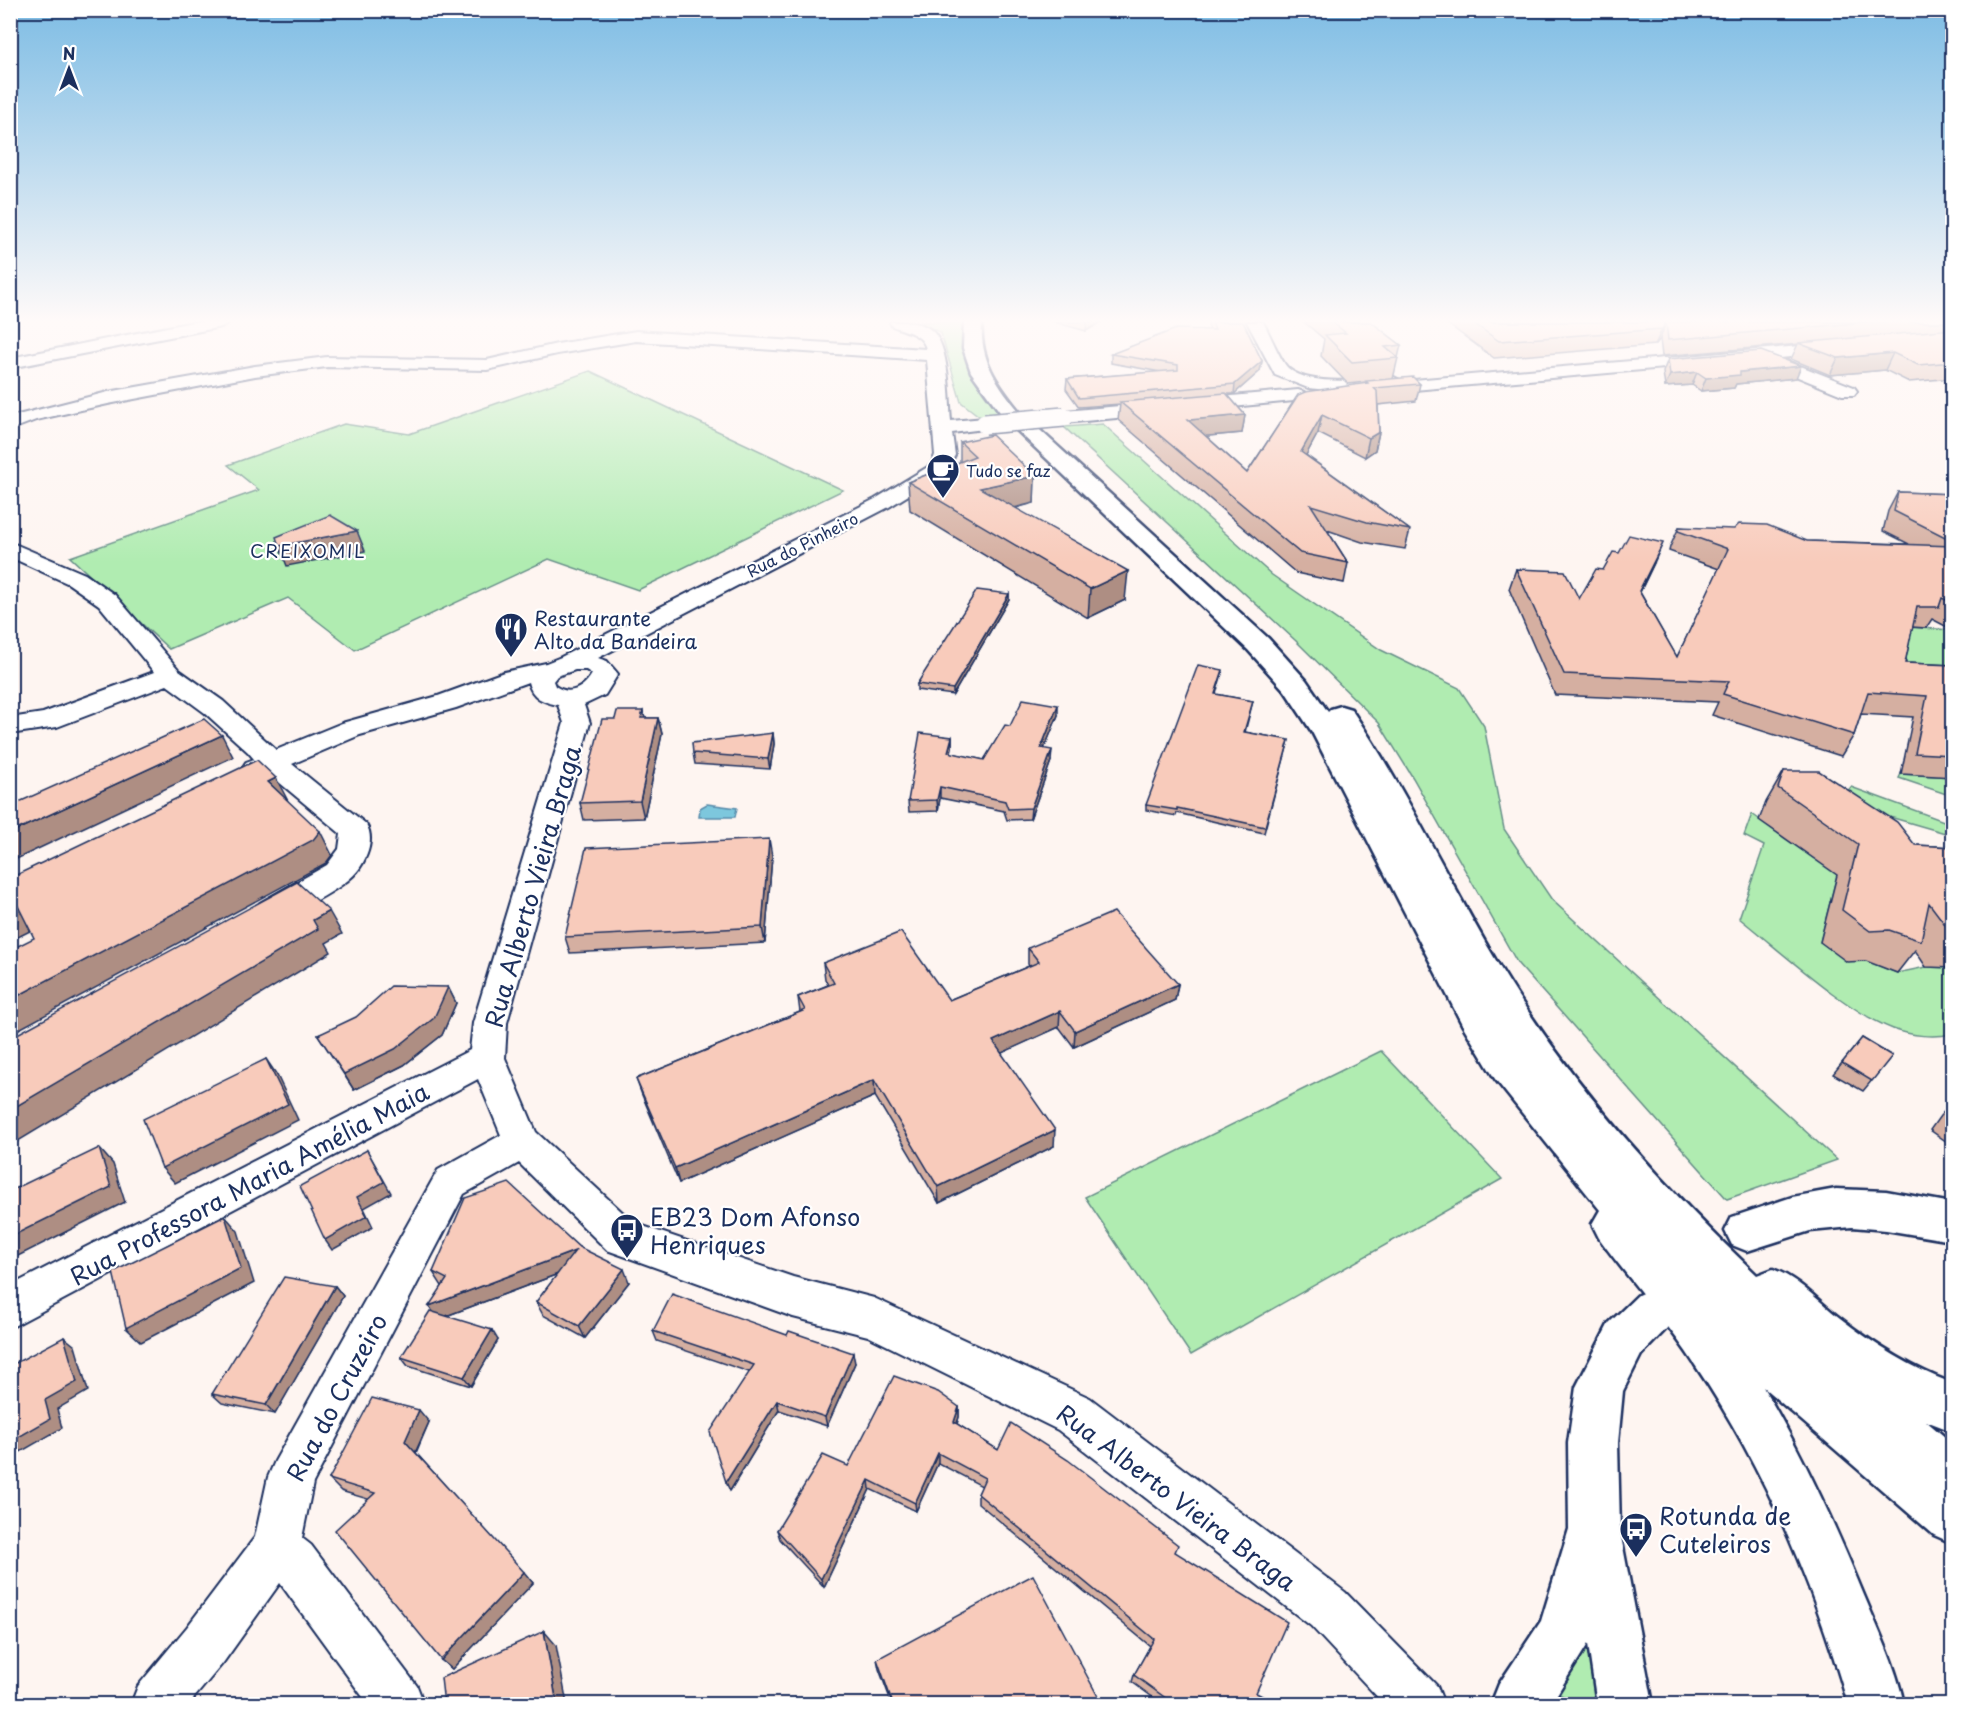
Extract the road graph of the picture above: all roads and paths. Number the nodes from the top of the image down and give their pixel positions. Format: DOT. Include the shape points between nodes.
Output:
graph roads {
  1 [pos="91,402"];
  2 [pos="940,402"];
  3 [pos="1002,402"];
  4 [pos="1019,402"];
  5 [pos="1228,402"];
  6 [pos="10,424"];
  7 [pos="943,428"];
  8 [pos="10,549"];
  9 [pos="627,635"];
  10 [pos="605,674"];
  11 [pos="170,675"];
  12 [pos="559,682"];
  13 [pos="10,726"];
  14 [pos="272,761"];
  15 [pos="228,782"];
  16 [pos="246,924"];
  17 [pos="487,1058"];
  18 [pos="522,1142"];
  19 [pos="1615,1175"];
  20 [pos="1953,1222"];
  21 [pos="1747,1231"];
  22 [pos="10,1308"];
  23 [pos="1654,1310"];
  24 [pos="1953,1407"];
  25 [pos="1953,1474"];
  26 [pos="1953,1517"];
  27 [pos="1595,1529"];
  28 [pos="276,1548"];
  29 [pos="156,1704"];
  30 [pos="399,1704"];
  31 [pos="1419,1704"];
  32 [pos="1519,1704"];
  33 [pos="1625,1704"];
  34 [pos="1876,1704"];
  1 -- 6 [label="street"];
  2 -- 7 [label="street, Rua do Pinheiro"];
  3 -- 19 [label="main road" via="1234,622 1296,686 1327,732 1476,1016 1509,1068 1549,1120"];
  4 -- 19 [label="main road" via="1275,636 1335,704 1511,1016 1571,1100"];
  5 -- 7 [label="street, bridge"];
  7 -- 9 [label="street, Rua do Pinheiro" via="945,455 939,468 882,503"];
  8 -- 11 [label="street" via="77,579 107,600"];
  9 -- 10 [label="street"];
  9 -- 12 [label="street, Rua do Pinheiro"];
  10 -- 12 [label="street" via="593,663"];
  10 -- 12 [label="street" via="596,690 581,697"];
  11 -- 13 [label="street" via="48,721"];
  11 -- 14 [label="street" via="214,707"];
  12 -- 14 [label="street" via="447,702 351,729"];
  12 -- 17 [label="street, Rua Alberto Vieira Braga" via="577,723 490,1023"];
  14 -- 15 [label="street"];
  14 -- 16 [label="street" via="356,831 354,851 338,873"];
  17 -- 18 [label="street, Rua Alberto Vieira Braga"];
  17 -- 22 [label="street, Rua Professora Maria Amélia Maia"];
  18 -- 28 [label="street, Rua do Cruzeiro" via="451,1182 291,1477"];
  18 -- 31 [label="street, Rua Alberto Vieira Braga" via="621,1236 793,1297 874,1318 1074,1414 1328,1609"];
  19 -- 24 [label="main road" via="1677,1197 1796,1311 1843,1350 1914,1394"];
  19 -- 25 [label="main road" via="1681,1228 1753,1301 1863,1401"];
  19 -- 26 [label="main road" via="1679,1269 1748,1340 1802,1391"];
  19 -- 34 [label="main road" via="1612,1222 1722,1363 1761,1429 1815,1542 1856,1642"];
  20 -- 21 [label="main road" via="1867,1209 1820,1210"];
  23 -- 27 [label="main road" via="1625,1339 1600,1387 1593,1443"];
  27 -- 32 [label="main road" via="1564,1635"];
  27 -- 33 [label="main road"];
  28 -- 29 [label="street, Rua do Cruzeiro"];
  28 -- 30 [label="street" via="294,1562"];
}
